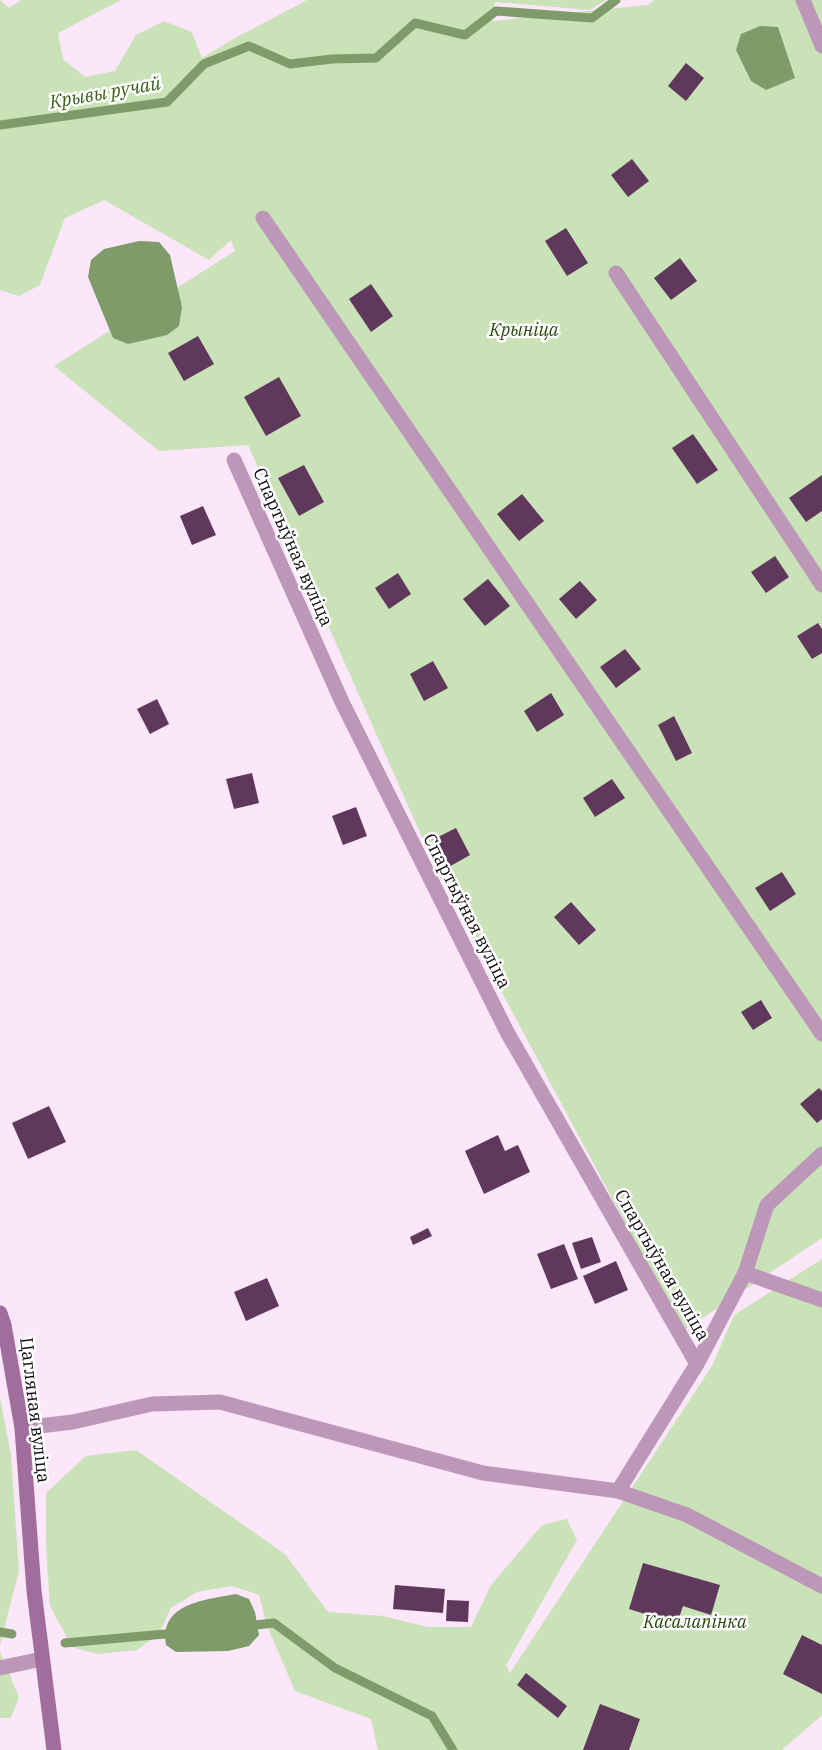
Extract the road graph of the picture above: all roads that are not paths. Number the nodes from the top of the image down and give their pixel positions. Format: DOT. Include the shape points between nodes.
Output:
graph roads {
  1 [pos="803,0"];
  2 [pos="822,46"];
  3 [pos="263,218"];
  4 [pos="616,272"];
  5 [pos="234,460"];
  6 [pos="822,585"];
  7 [pos="822,1034"];
  8 [pos="822,1154"];
  9 [pos="745,1273"];
  10 [pos="822,1300"];
  11 [pos="0,1313"];
  12 [pos="696,1364"];
  13 [pos="22,1428"];
  14 [pos="618,1491"];
  15 [pos="822,1586"];
  16 [pos="42,1659"];
  17 [pos="0,1668"];
  18 [pos="54,1750"];
  1 -- 2 [label="street"];
  3 -- 7 [label="street"];
  4 -- 6 [label="street"];
  5 -- 12 [label="street, Спартыўная вуліца" via="342,702 507,1032"];
  8 -- 9 [label="street" via="768,1205"];
  9 -- 10 [label="street"];
  9 -- 12 [label="street"];
  11 -- 13 [label="street, Цагляная вуліца"];
  12 -- 14 [label="street"];
  13 -- 14 [label="street" via="73,1422 152,1404 220,1402 483,1473"];
  13 -- 16 [label="street, Цагляная вуліца"];
  14 -- 15 [label="street" via="687,1515"];
  16 -- 17 [label="street"];
  16 -- 18 [label="street, Цагляная вуліца"];
}
